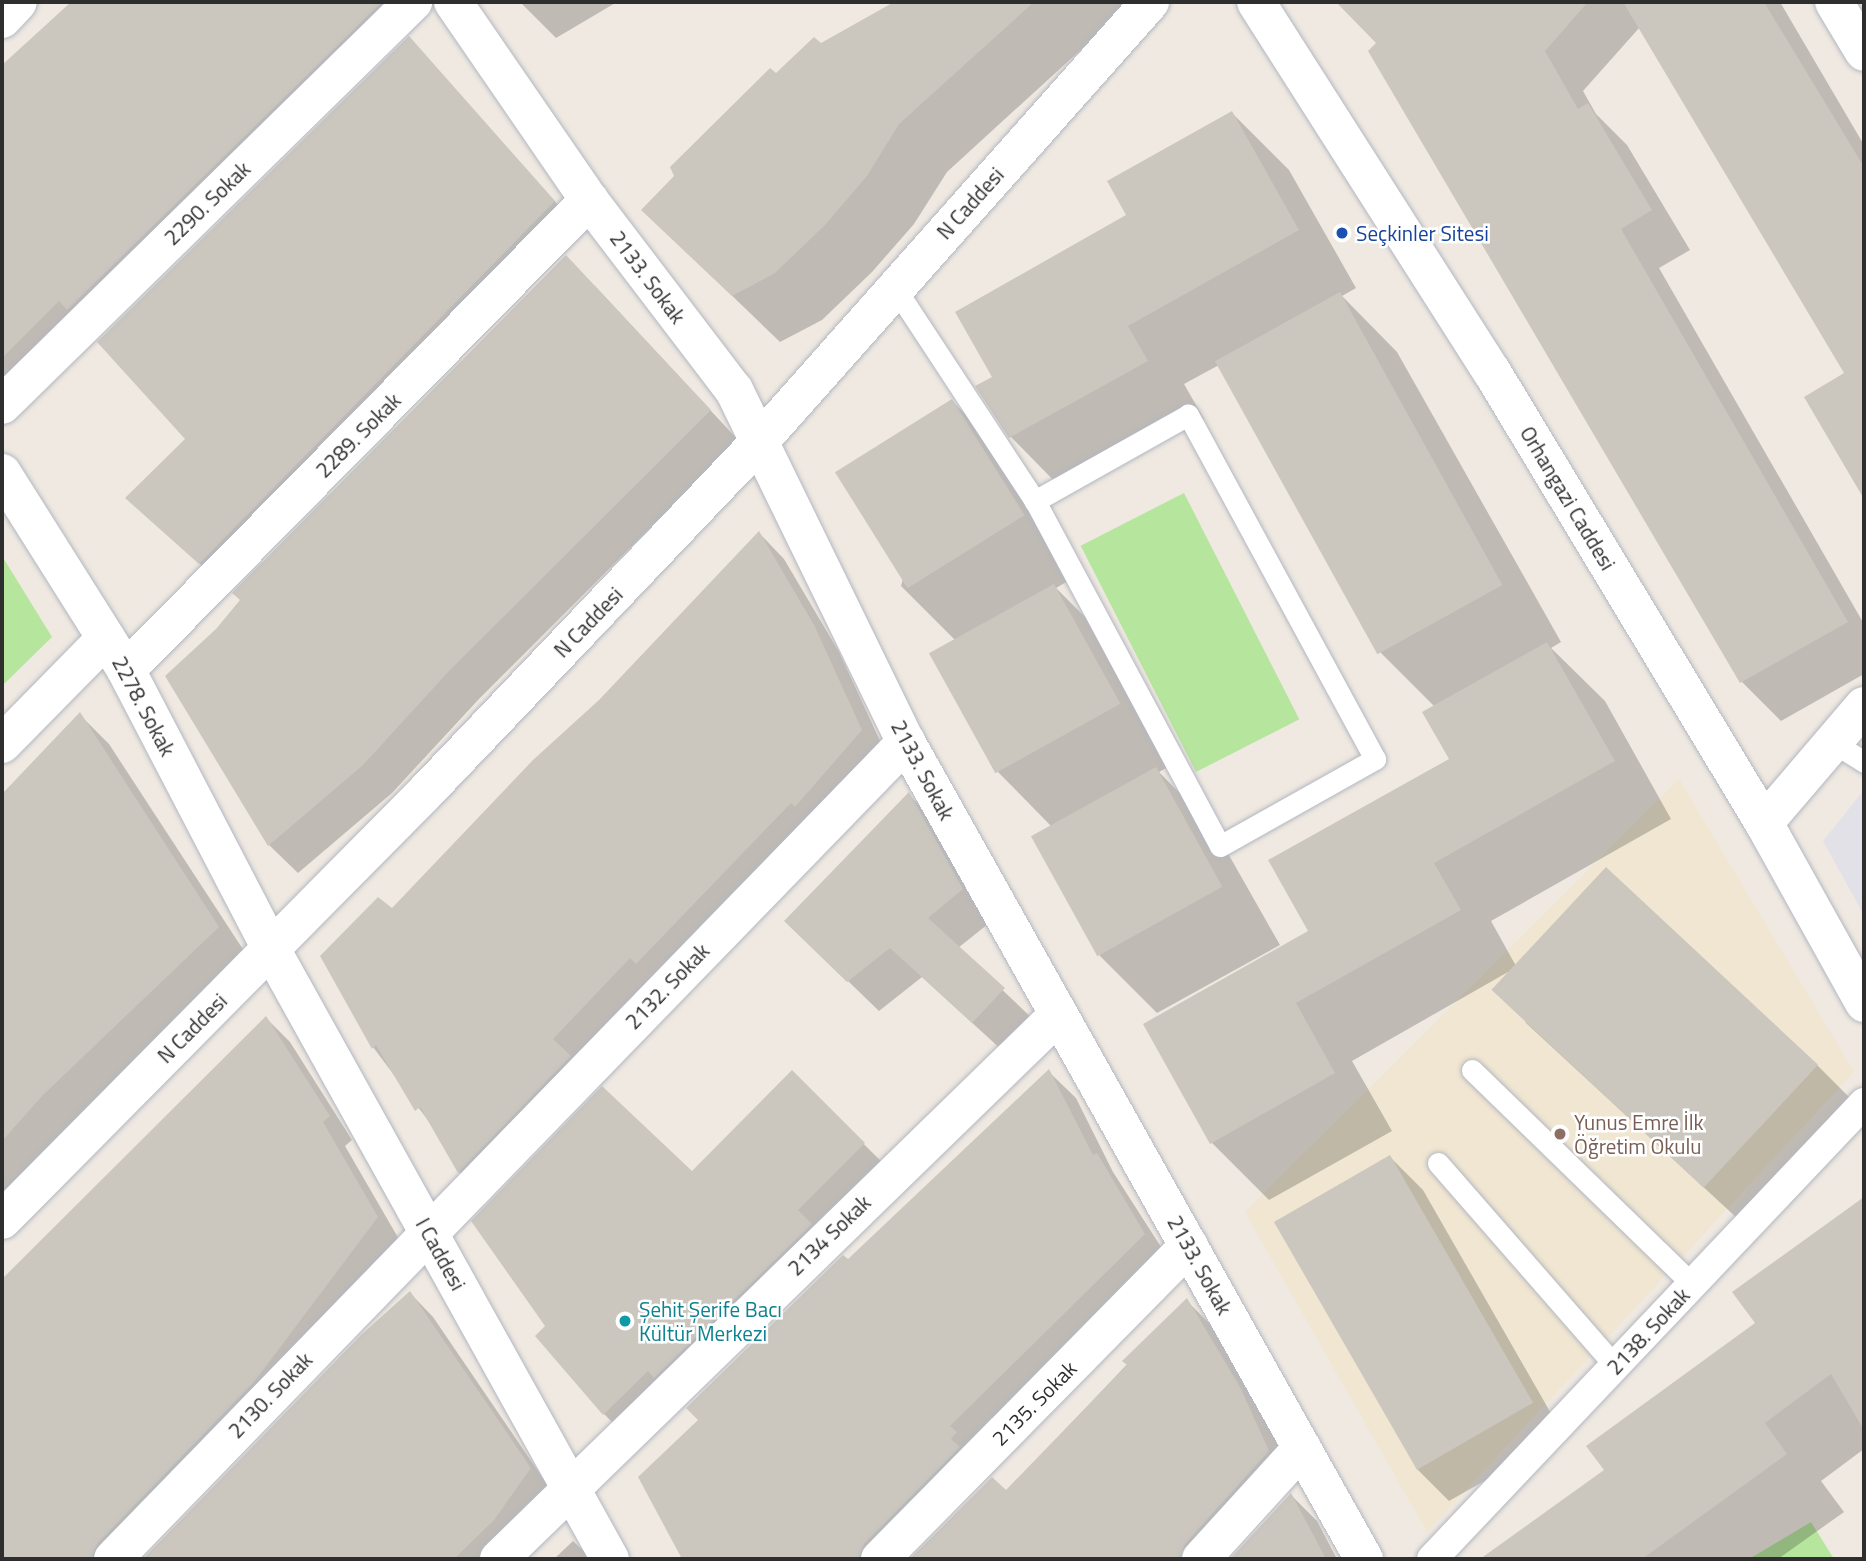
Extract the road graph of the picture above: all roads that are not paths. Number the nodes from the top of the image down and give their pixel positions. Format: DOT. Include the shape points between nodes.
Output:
graph roads {
  1 [pos="19,2"];
  2 [pos="413,2"];
  3 [pos="453,2"];
  4 [pos="1150,2"];
  5 [pos="1256,2"];
  6 [pos="1834,2"];
  7 [pos="2,19"];
  8 [pos="1864,52"];
  9 [pos="589,201"];
  10 [pos="895,288"];
  11 [pos="2,405"];
  12 [pos="761,440"];
  13 [pos="2,472"];
  14 [pos="1035,501"];
  15 [pos="106,638"];
  16 [pos="127,670"];
  17 [pos="1864,706"];
  18 [pos="906,742"];
  19 [pos="2,744"];
  20 [pos="1849,752"];
  21 [pos="1764,823"];
  22 [pos="271,949"];
  23 [pos="1864,1003"];
  24 [pos="1059,1014"];
  25 [pos="1472,1070"];
  26 [pos="1864,1103"];
  27 [pos="1438,1163"];
  28 [pos="2,1220"];
  29 [pos="428,1231"];
  30 [pos="1189,1246"];
  31 [pos="1692,1284"];
  32 [pos="1615,1366"];
  33 [pos="1302,1448"];
  34 [pos="569,1486"];
  35 [pos="113,1559"];
  36 [pos="499,1559"];
  37 [pos="610,1559"];
  38 [pos="880,1559"];
  39 [pos="1201,1559"];
  40 [pos="1364,1559"];
  41 [pos="1432,1559"];
  1 -- 7 [label="street"];
  2 -- 11 [label="street, 2290. Sokak"];
  3 -- 9 [label="street, 2133. Sokak"];
  4 -- 10 [label="street, N Caddesi"];
  5 -- 21 [label="street, Orhangazi Caddesi" via="1492,372"];
  6 -- 8 [label="street"];
  9 -- 12 [label="street, 2133. Sokak" via="734,390"];
  9 -- 16 [label="street, 2289. Sokak"];
  10 -- 12 [label="street, N Caddesi"];
  10 -- 14 [label="lane"];
  12 -- 18 [label="street, 2133. Sokak"];
  12 -- 22 [label="street, N Caddesi"];
  13 -- 15 [label="street, 2278. Sokak"];
  14 -- 14 [label="lane" via="1188,415 1375,759 1220,846"];
  15 -- 16 [label="street, 2278. Sokak"];
  15 -- 19 [label="street"];
  16 -- 22 [label="street, 2278. Sokak"];
  17 -- 20 [label="street"];
  18 -- 24 [label="street, 2133. Sokak"];
  18 -- 29 [label="street, 2132. Sokak"];
  20 -- 21 [label="street"];
  21 -- 23 [label="street, Orhangazi Caddesi"];
  22 -- 28 [label="street, N Caddesi"];
  22 -- 29 [label="street, I Caddesi"];
  24 -- 30 [label="street, 2133. Sokak"];
  24 -- 34 [label="street, 2134 Sokak"];
  25 -- 31 [label="lane"];
  26 -- 31 [label="street, 2138. Sokak"];
  27 -- 32 [label="lane"];
  29 -- 34 [label="street, I Caddesi"];
  29 -- 35 [label="street, 2130. Sokak"];
  30 -- 33 [label="street, 2133. Sokak"];
  30 -- 38 [label="street, 2135. Sokak"];
  31 -- 32 [label="street, 2138. Sokak"];
  32 -- 41 [label="street, 2138. Sokak"];
  33 -- 39 [label="street"];
  33 -- 40 [label="street, 2133. Sokak"];
  34 -- 36 [label="street, 2134 Sokak"];
  34 -- 37 [label="street, I Caddesi"];
}
